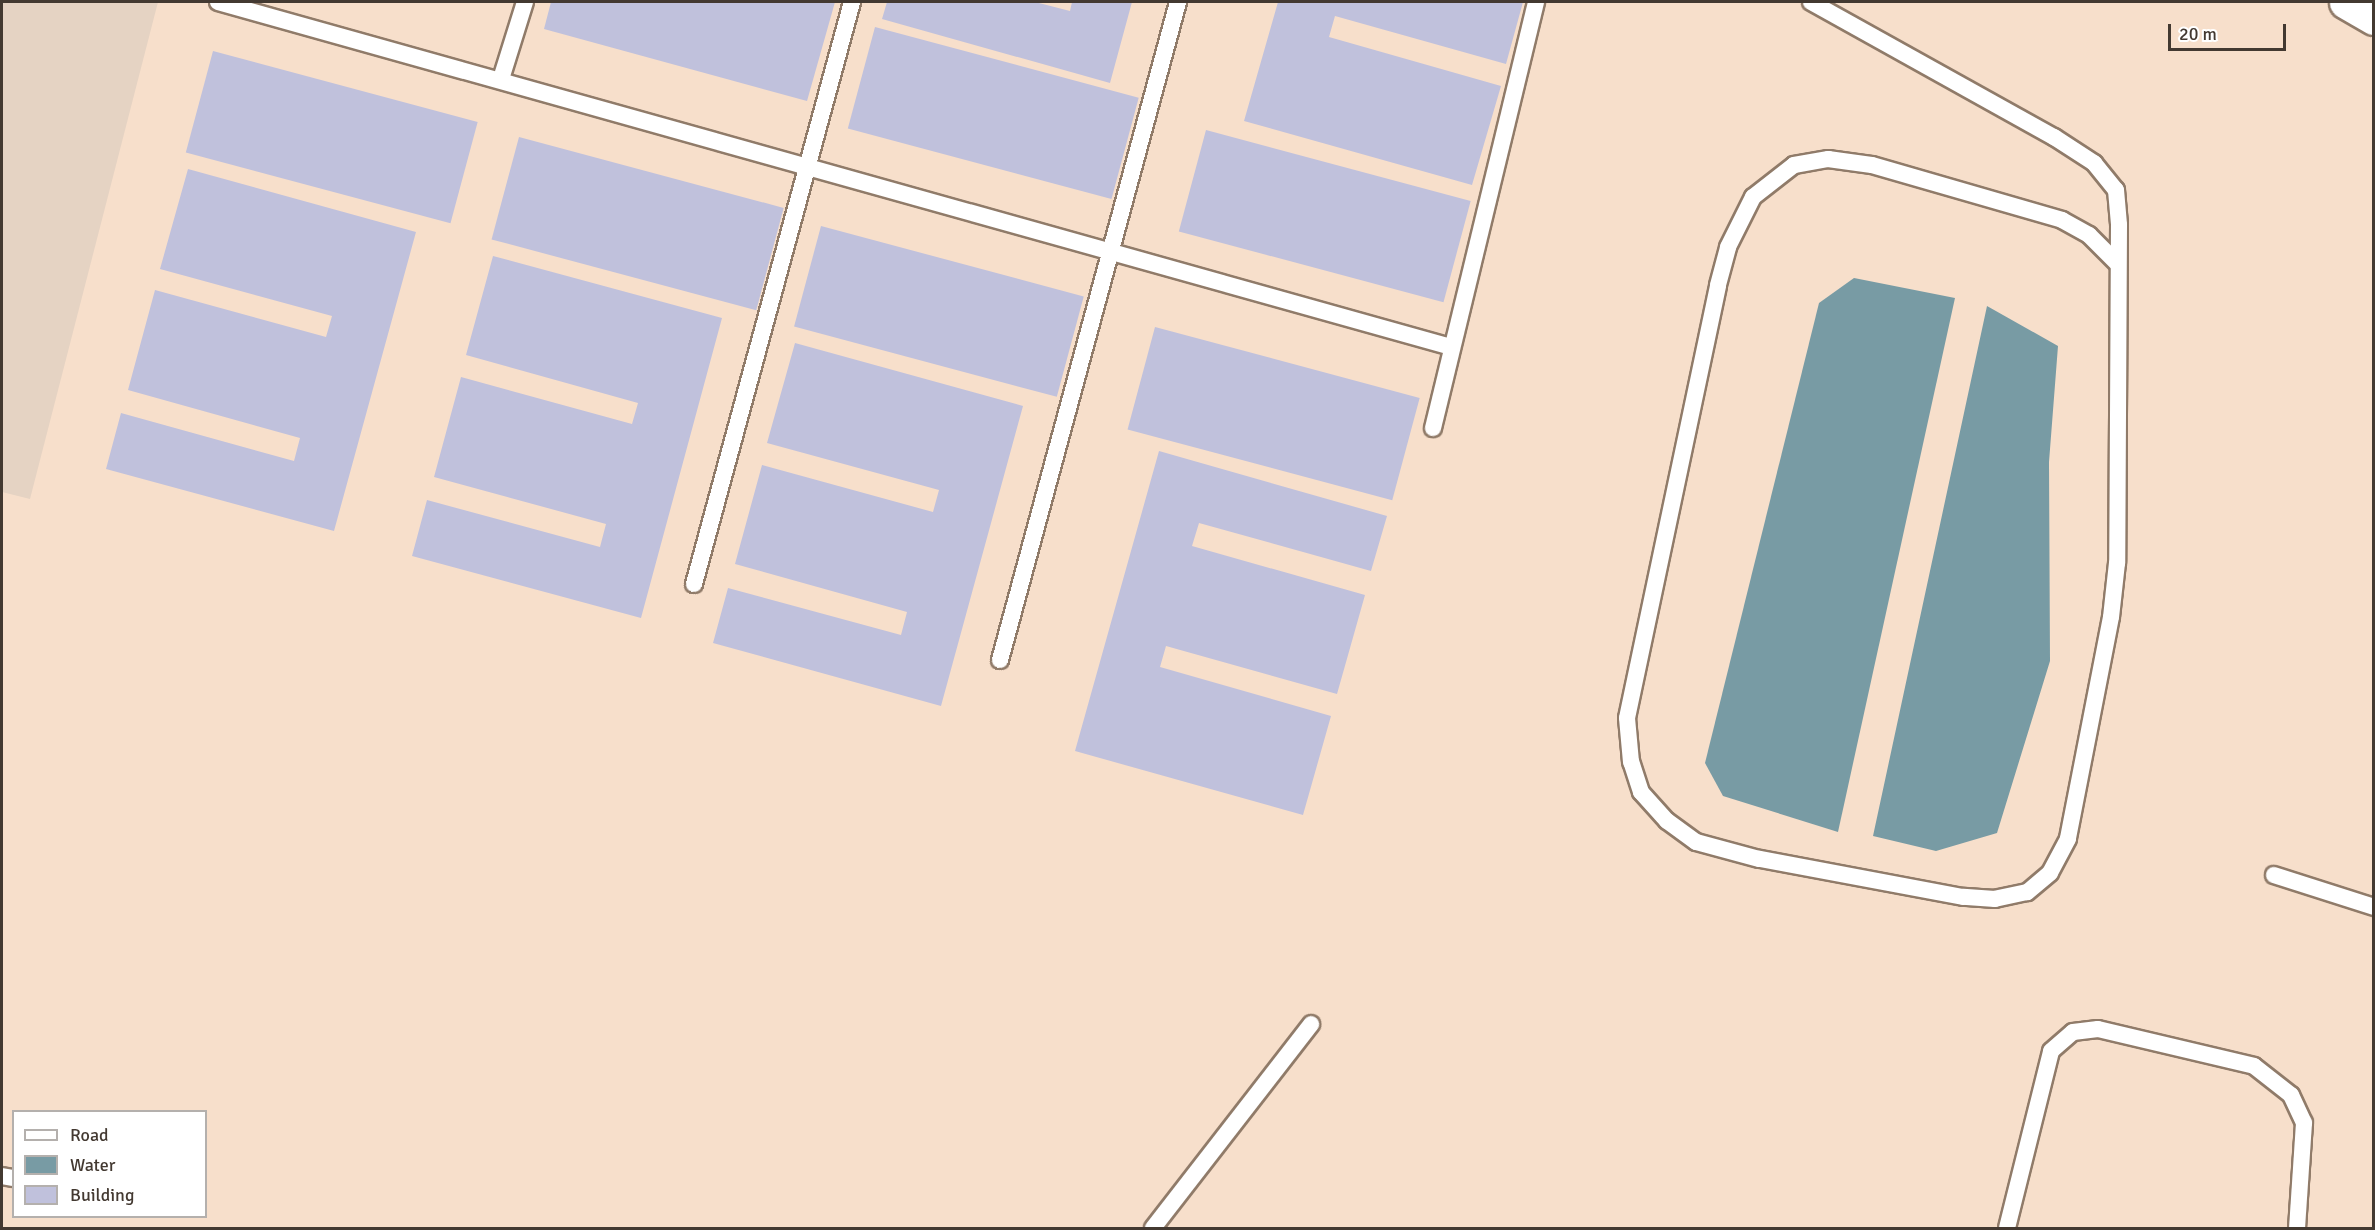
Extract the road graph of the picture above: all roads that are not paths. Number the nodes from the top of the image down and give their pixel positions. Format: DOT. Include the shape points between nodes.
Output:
graph roads {
  1 [pos="218,2"];
  2 [pos="525,2"];
  3 [pos="852,2"];
  4 [pos="1178,2"];
  5 [pos="1536,2"];
  6 [pos="1811,2"];
  7 [pos="2346,2"];
  8 [pos="2373,18"];
  9 [pos="501,79"];
  10 [pos="808,166"];
  11 [pos="1111,251"];
  12 [pos="2118,264"];
  13 [pos="1450,347"];
  14 [pos="1433,428"];
  15 [pos="694,584"];
  16 [pos="1000,660"];
  17 [pos="2274,875"];
  18 [pos="2373,907"];
  19 [pos="1311,1024"];
  20 [pos="1153,1228"];
  21 [pos="2007,1228"];
  22 [pos="2297,1228"];
  1 -- 9 [label="lane"];
  2 -- 9 [label="lane"];
  3 -- 10 [label="lane"];
  4 -- 11 [label="lane"];
  5 -- 13 [label="lane"];
  6 -- 12 [label="lane" via="2094,163 2116,190"];
  7 -- 8 [label="street"];
  9 -- 10 [label="lane"];
  10 -- 11 [label="lane"];
  10 -- 15 [label="lane"];
  11 -- 13 [label="lane"];
  11 -- 16 [label="lane"];
  12 -- 12 [label="lane" via="2112,606 2068,839 2050,873 2027,892 1995,899 1963,897 1759,859 1696,842 1667,821 1641,792 1631,762 1627,718 1718,285 1728,247 1753,197 1794,165 1828,159 1872,165 2062,220 2089,235"];
  13 -- 14 [label="lane"];
  17 -- 18 [label="lane"];
  19 -- 20 [label="lane"];
  21 -- 22 [label="lane" via="2051,1051 2073,1032 2098,1029 2254,1066 2291,1095 2304,1123"];
}
